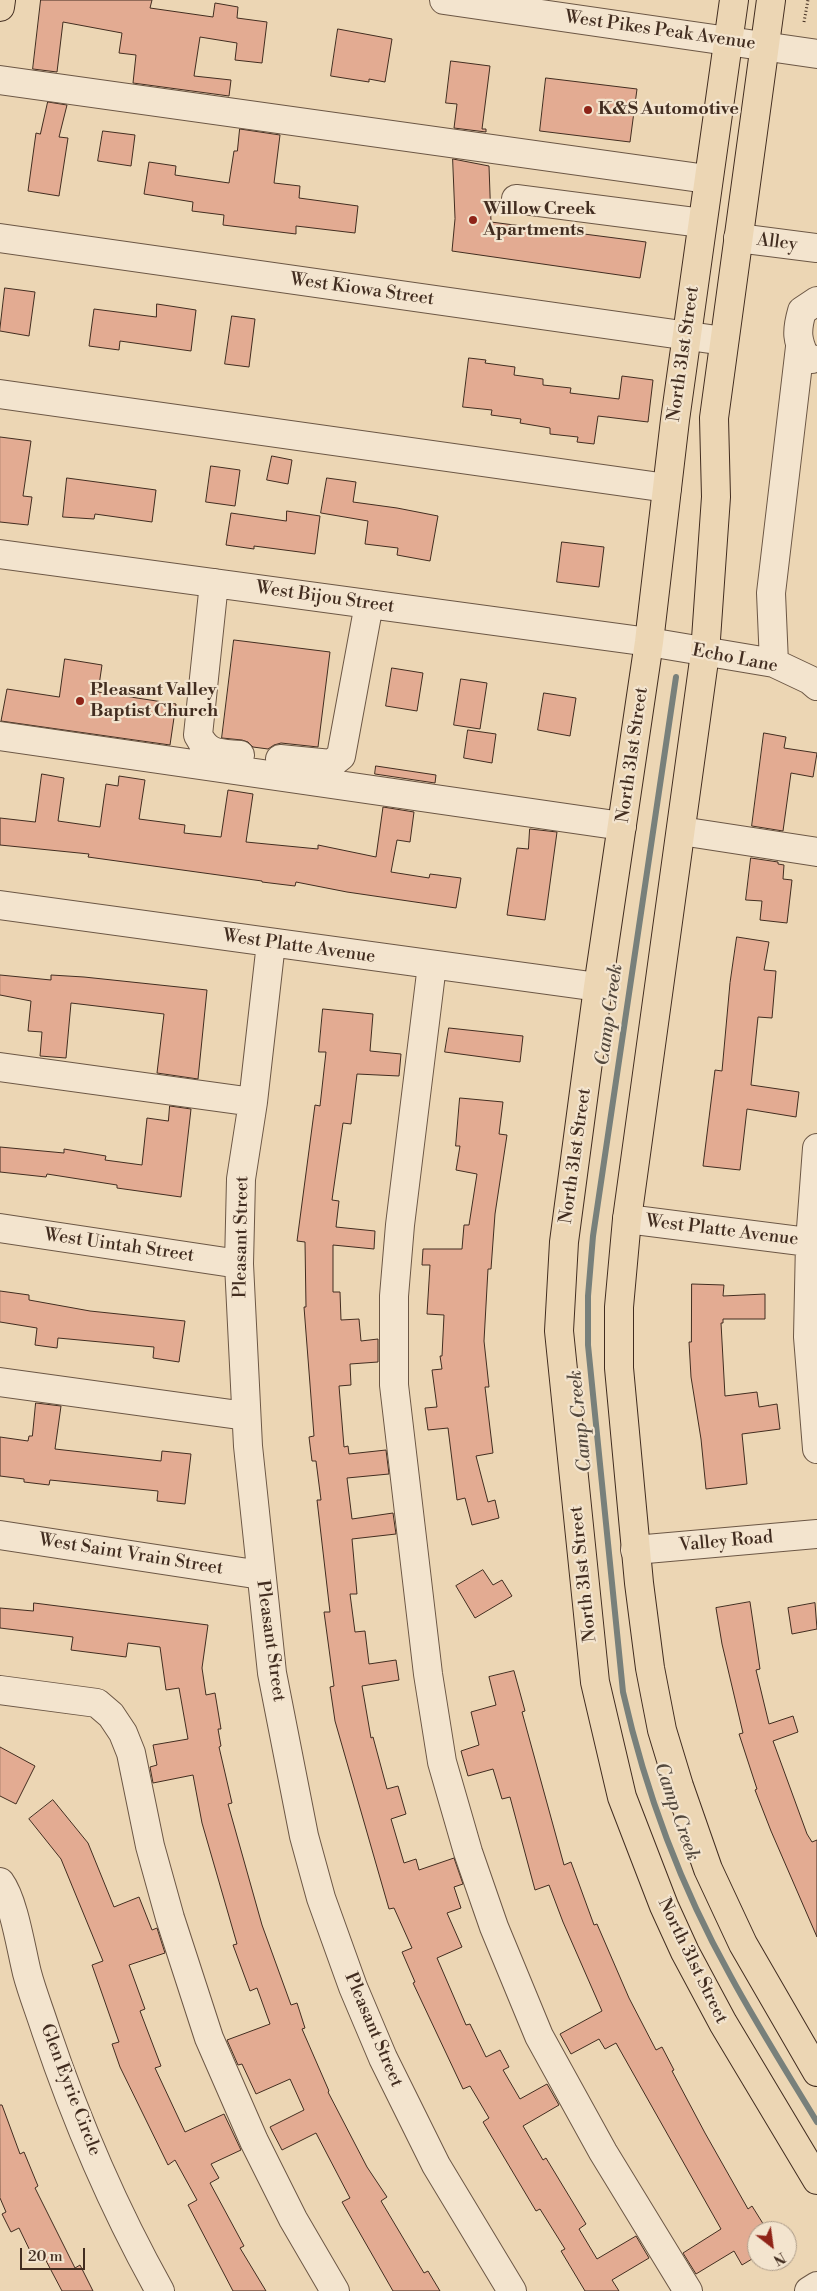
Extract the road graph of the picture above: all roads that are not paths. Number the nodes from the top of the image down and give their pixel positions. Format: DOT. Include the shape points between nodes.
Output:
graph roads {
  1 [pos="1,0"];
  2 [pos="444,0"];
  3 [pos="734,0"];
  4 [pos="771,0"];
  5 [pos="0,7"];
  6 [pos="727,40"];
  7 [pos="764,46"];
  8 [pos="817,54"];
  9 [pos="0,80"];
  10 [pos="708,179"];
  11 [pos="516,199"];
  12 [pos="702,223"];
  13 [pos="0,238"];
  14 [pos="738,238"];
  15 [pos="817,248"];
  16 [pos="817,301"];
  17 [pos="687,336"];
  18 [pos="724,342"];
  19 [pos="809,353"];
  20 [pos="0,394"];
  21 [pos="667,488"];
  22 [pos="0,554"];
  23 [pos="214,583"];
  24 [pos="369,604"];
  25 [pos="649,642"];
  26 [pos="705,653"];
  27 [pos="774,664"];
  28 [pos="817,686"];
  29 [pos="0,736"];
  30 [pos="622,826"];
  31 [pos="680,831"];
  32 [pos="817,852"];
  33 [pos="0,905"];
  34 [pos="271,943"];
  35 [pos="432,965"];
  36 [pos="598,987"];
  37 [pos="0,1067"];
  38 [pos="253,1102"];
  39 [pos="817,1148"];
  40 [pos="627,1219"];
  41 [pos="0,1228"];
  42 [pos="813,1243"];
  43 [pos="239,1264"];
  44 [pos="0,1382"];
  45 [pos="815,1389"];
  46 [pos="246,1416"];
  47 [pos="817,1448"];
  48 [pos="817,1534"];
  49 [pos="0,1535"];
  50 [pos="635,1550"];
  51 [pos="261,1574"];
  52 [pos="0,1690"];
  53 [pos="0,1882"];
  54 [pos="817,2072"];
  55 [pos="817,2180"];
  56 [pos="817,2286"];
  57 [pos="160,2291"];
  58 [pos="335,2291"];
  59 [pos="512,2291"];
  60 [pos="688,2291"];
  61 [pos="809,2291"];
  1 -- 5 [label="main road"];
  2 -- 6 [label="street, West Pikes Peak Avenue"];
  3 -- 6 [label="main road, North 31st Street"];
  4 -- 7 [label="main road"];
  6 -- 7 [label="street, West Pikes Peak Avenue"];
  6 -- 10 [label="main road, North 31st Street"];
  7 -- 8 [label="street, West Pikes Peak Avenue"];
  7 -- 14 [label="main road"];
  9 -- 10 [label="street"];
  10 -- 12 [label="main road, North 31st Street"];
  11 -- 12 [label="street"];
  12 -- 17 [label="main road, North 31st Street"];
  13 -- 17 [label="street, West Kiowa Street"];
  14 -- 15 [label="street, Alley"];
  14 -- 18 [label="main road"];
  16 -- 19 [label="street" via="802,312 796,329"];
  17 -- 18 [label="street, West Kiowa Street"];
  17 -- 21 [label="main road, North 31st Street"];
  18 -- 26 [label="main road" via="714,418 716,497"];
  19 -- 27 [label="street" via="771,593"];
  20 -- 21 [label="street"];
  21 -- 25 [label="main road, North 31st Street"];
  22 -- 23 [label="street, West Bijou Street"];
  23 -- 24 [label="street, West Bijou Street"];
  23 -- 24 [label="street" via="198,735 204,747 216,752 331,764 341,756"];
  24 -- 25 [label="street, West Bijou Street"];
  25 -- 26 [label="street, Echo Lane"];
  25 -- 30 [label="main road, North 31st Street"];
  26 -- 27 [label="street, Echo Lane"];
  26 -- 31 [label="main road"];
  27 -- 28 [label="street, Echo Lane"];
  29 -- 30 [label="street"];
  30 -- 36 [label="main road, North 31st Street"];
  31 -- 32 [label="street"];
  31 -- 40 [label="main road"];
  33 -- 34 [label="street, West Platte Avenue"];
  34 -- 35 [label="street, West Platte Avenue"];
  34 -- 38 [label="street, Pleasant Street"];
  35 -- 36 [label="street, West Platte Avenue"];
  35 -- 60 [label="street" via="399,1234 394,1296 394,1375 428,1674 442,1762 474,1871 539,2036 602,2152"];
  36 -- 55 [label="main road, North 31st Street" via="564,1242 559,1331 596,1682 622,1797 664,1906 723,2023"];
  37 -- 38 [label="street"];
  38 -- 43 [label="street, Pleasant Street" via="241,1179"];
  39 -- 42 [label="street"];
  40 -- 42 [label="street, West Platte Avenue"];
  40 -- 50 [label="main road" via="619,1307 619,1368"];
  41 -- 43 [label="street, West Uintah Street"];
  42 -- 45 [label="street" via="808,1337"];
  43 -- 46 [label="street, Pleasant Street"];
  44 -- 46 [label="street"];
  45 -- 47 [label="street"];
  46 -- 51 [label="street, Pleasant Street"];
  48 -- 50 [label="street, Valley Road"];
  49 -- 51 [label="street, West Saint Vrain Street"];
  50 -- 54 [label="main road" via="650,1668 662,1730 679,1786 708,1869 743,1944"];
  51 -- 59 [label="street, Pleasant Street" via="272,1673 304,1836 320,1898 352,1987 400,2093 436,2165"];
  52 -- 58 [label="street" via="97,1703 123,1733 131,1753 150,1846 170,1918 209,2038 254,2141 293,2219"];
  53 -- 57 [label="street, Glen Eyrie Circle" via="15,1921 46,2032 76,2111 115,2201"];
  56 -- 61 [label="street"];
}
